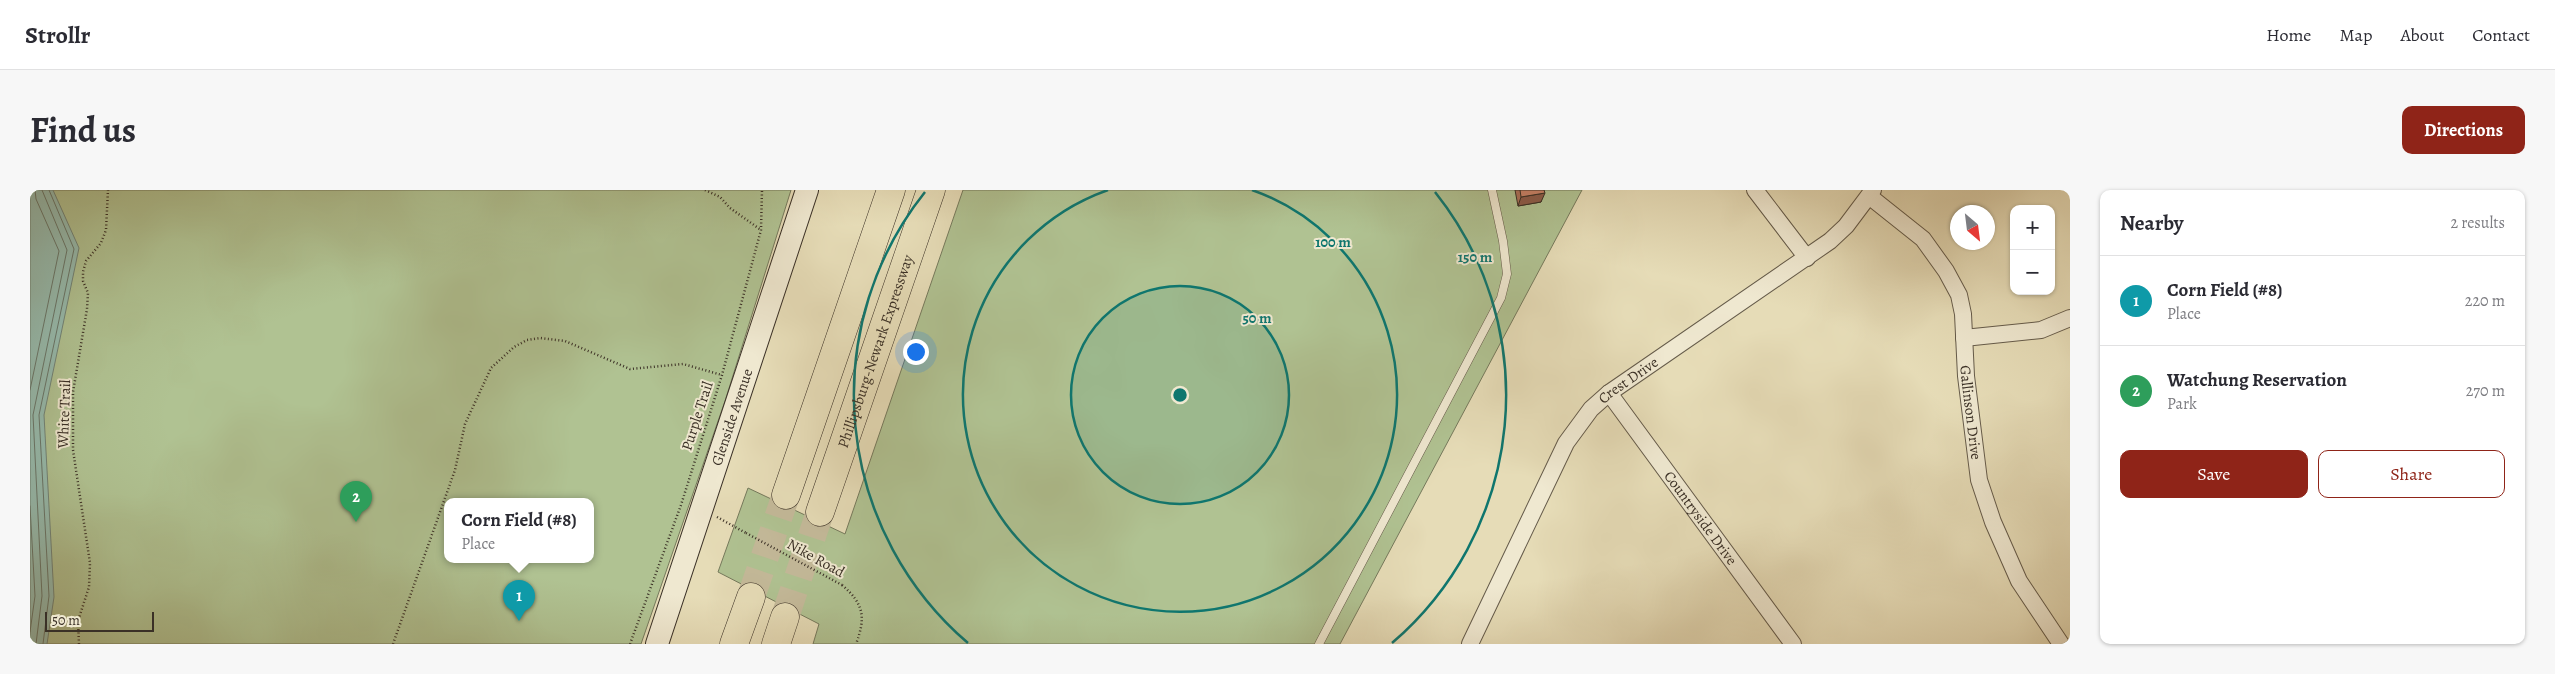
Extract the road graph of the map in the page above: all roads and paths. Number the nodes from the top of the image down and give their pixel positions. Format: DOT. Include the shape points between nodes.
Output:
graph roads {
  1 [pos="108,190"];
  2 [pos="705,190"];
  3 [pos="762,190"];
  4 [pos="807,190"];
  5 [pos="891,190"];
  6 [pos="931,190"];
  7 [pos="1492,190"];
  8 [pos="1755,190"];
  9 [pos="1871,193"];
  10 [pos="761,230"];
  11 [pos="1807,258"];
  12 [pos="2070,318"];
  13 [pos="1964,338"];
  14 [pos="722,376"];
  15 [pos="1609,393"];
  16 [pos="786,495"];
  17 [pos="445,498"];
  18 [pos="444,501"];
  19 [pos="703,510"];
  20 [pos="820,512"];
  21 [pos="750,597"];
  22 [pos="785,617"];
  23 [pos="79,644"];
  24 [pos="393,644"];
  25 [pos="630,644"];
  26 [pos="657,644"];
  27 [pos="734,644"];
  28 [pos="776,644"];
  29 [pos="856,644"];
  30 [pos="1319,644"];
  31 [pos="1470,644"];
  32 [pos="1793,644"];
  33 [pos="2061,644"];
  1 -- 23 [label="path, White Trail" via="106,230 101,243 86,261 83,272 88,293 87,309 73,392 73,450 90,563 89,587 78,621"];
  2 -- 10 [label="path" via="720,197"];
  3 -- 10 [label="path, Purple Trail"];
  4 -- 19 [label="main road, Glenside Avenue"];
  5 -- 16 [label="highway"];
  6 -- 20 [label="highway, Phillipsburg-Newark Expressway"];
  7 -- 30 [label="lane" via="1504,241 1507,274 1501,298"];
  8 -- 11 [label="street"];
  9 -- 11 [label="street, Crest Drive" via="1846,226"];
  9 -- 13 [label="street, Gallinson Drive" via="1923,239 1946,271 1959,295"];
  10 -- 14 [label="path, Purple Trail"];
  11 -- 15 [label="street, Crest Drive"];
  12 -- 13 [label="street" via="2041,330"];
  13 -- 33 [label="street, Gallinson Drive" via="1979,480 1993,522 2019,580"];
  14 -- 17 [label="path" via="683,364 630,369 565,341 527,340 491,368 465,424"];
  14 -- 25 [label="path, Purple Trail" via="681,505"];
  15 -- 31 [label="street, Crest Drive" via="1591,410 1566,443"];
  15 -- 32 [label="street, Countryside Drive"];
  18 -- 24 [label="path"];
  19 -- 26 [label="main road, Glenside Avenue"];
  19 -- 29 [label="path, Nike Road, bridge" via="853,594 861,611 862,628"];
  21 -- 27 [label="highway"];
  22 -- 28 [label="highway"];
}
